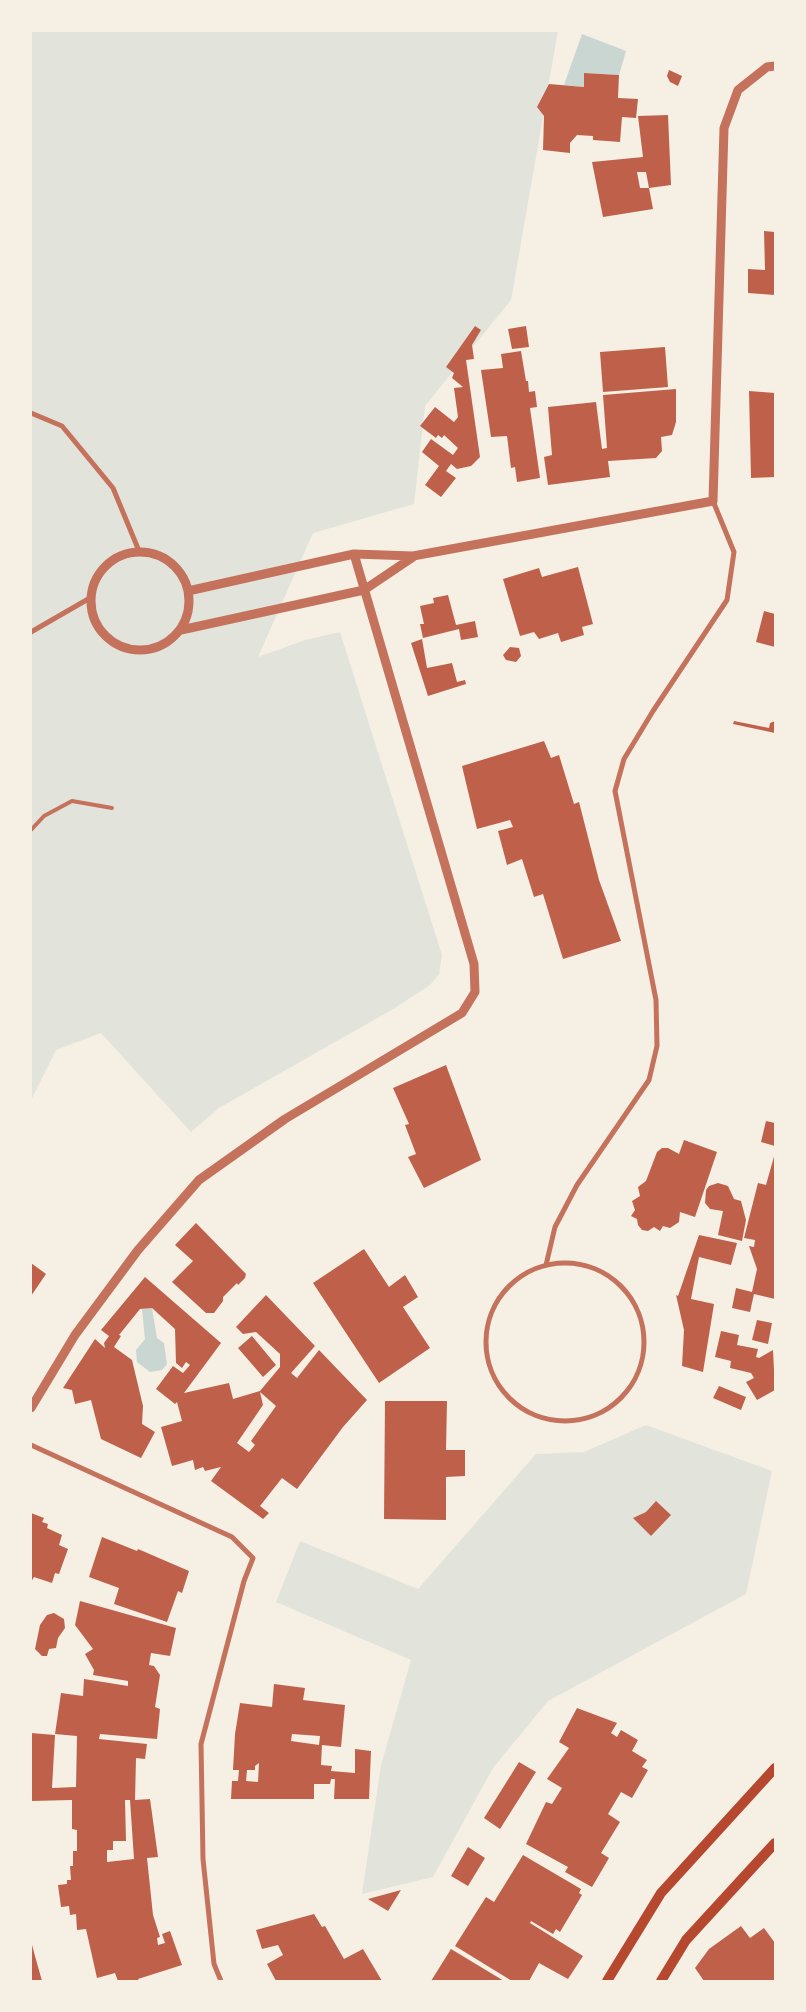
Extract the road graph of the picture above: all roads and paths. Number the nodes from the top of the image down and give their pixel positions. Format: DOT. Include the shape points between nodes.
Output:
graph roads {
  1 [pos="775,66"];
  2 [pos="31,413"];
  3 [pos="713,501"];
  4 [pos="139,551"];
  5 [pos="354,554"];
  6 [pos="413,556"];
  7 [pos="364,590"];
  8 [pos="188,591"];
  9 [pos="90,598"];
  10 [pos="181,630"];
  11 [pos="31,632"];
  12 [pos="112,808"];
  13 [pos="31,830"];
  14 [pos="546,1265"];
  15 [pos="31,1408"];
  16 [pos="31,1445"];
  17 [pos="775,1768"];
  18 [pos="775,1843"];
  19 [pos="221,1981"];
  20 [pos="607,1981"];
  21 [pos="661,1981"];
  1 -- 3 [label="street" via="767,67 738,90 724,128"];
  2 -- 4 [label="street" via="62,426 113,488"];
  3 -- 6 [label="street"];
  3 -- 14 [label="street" via="734,552 727,600 624,759 614,791 656,1000 657,1046 649,1080 577,1185 555,1227"];
  4 -- 8 [label="street" via="161,556 179,570"];
  4 -- 9 [label="street" via="117,557 98,574"];
  5 -- 6 [label="street"];
  5 -- 7 [label="street"];
  5 -- 8 [label="street"];
  6 -- 7 [label="street"];
  7 -- 10 [label="street"];
  7 -- 15 [label="street" via="474,964 475,992 462,1013 285,1119 200,1180 138,1250 75,1335"];
  8 -- 10 [label="street" via="189,611"];
  9 -- 10 [label="street" via="96,624 112,643 137,651 162,646"];
  9 -- 11 [label="street"];
  12 -- 13 [label="lane" via="72,801 44,816"];
  14 -- 14 [label="street" via="522,1275 502,1293 489,1316 485,1342 489,1368 502,1391 521,1409 546,1420 572,1422 597,1416 619,1401 635,1380 644,1356 644,1329 635,1305 619,1284 597,1269 572,1262"];
  16 -- 19 [label="street" via="232,1537 253,1558 201,1744 203,1859 214,1964"];
  17 -- 20 [label="main road" via="661,1893"];
  18 -- 21 [label="main road" via="686,1940"];
}
